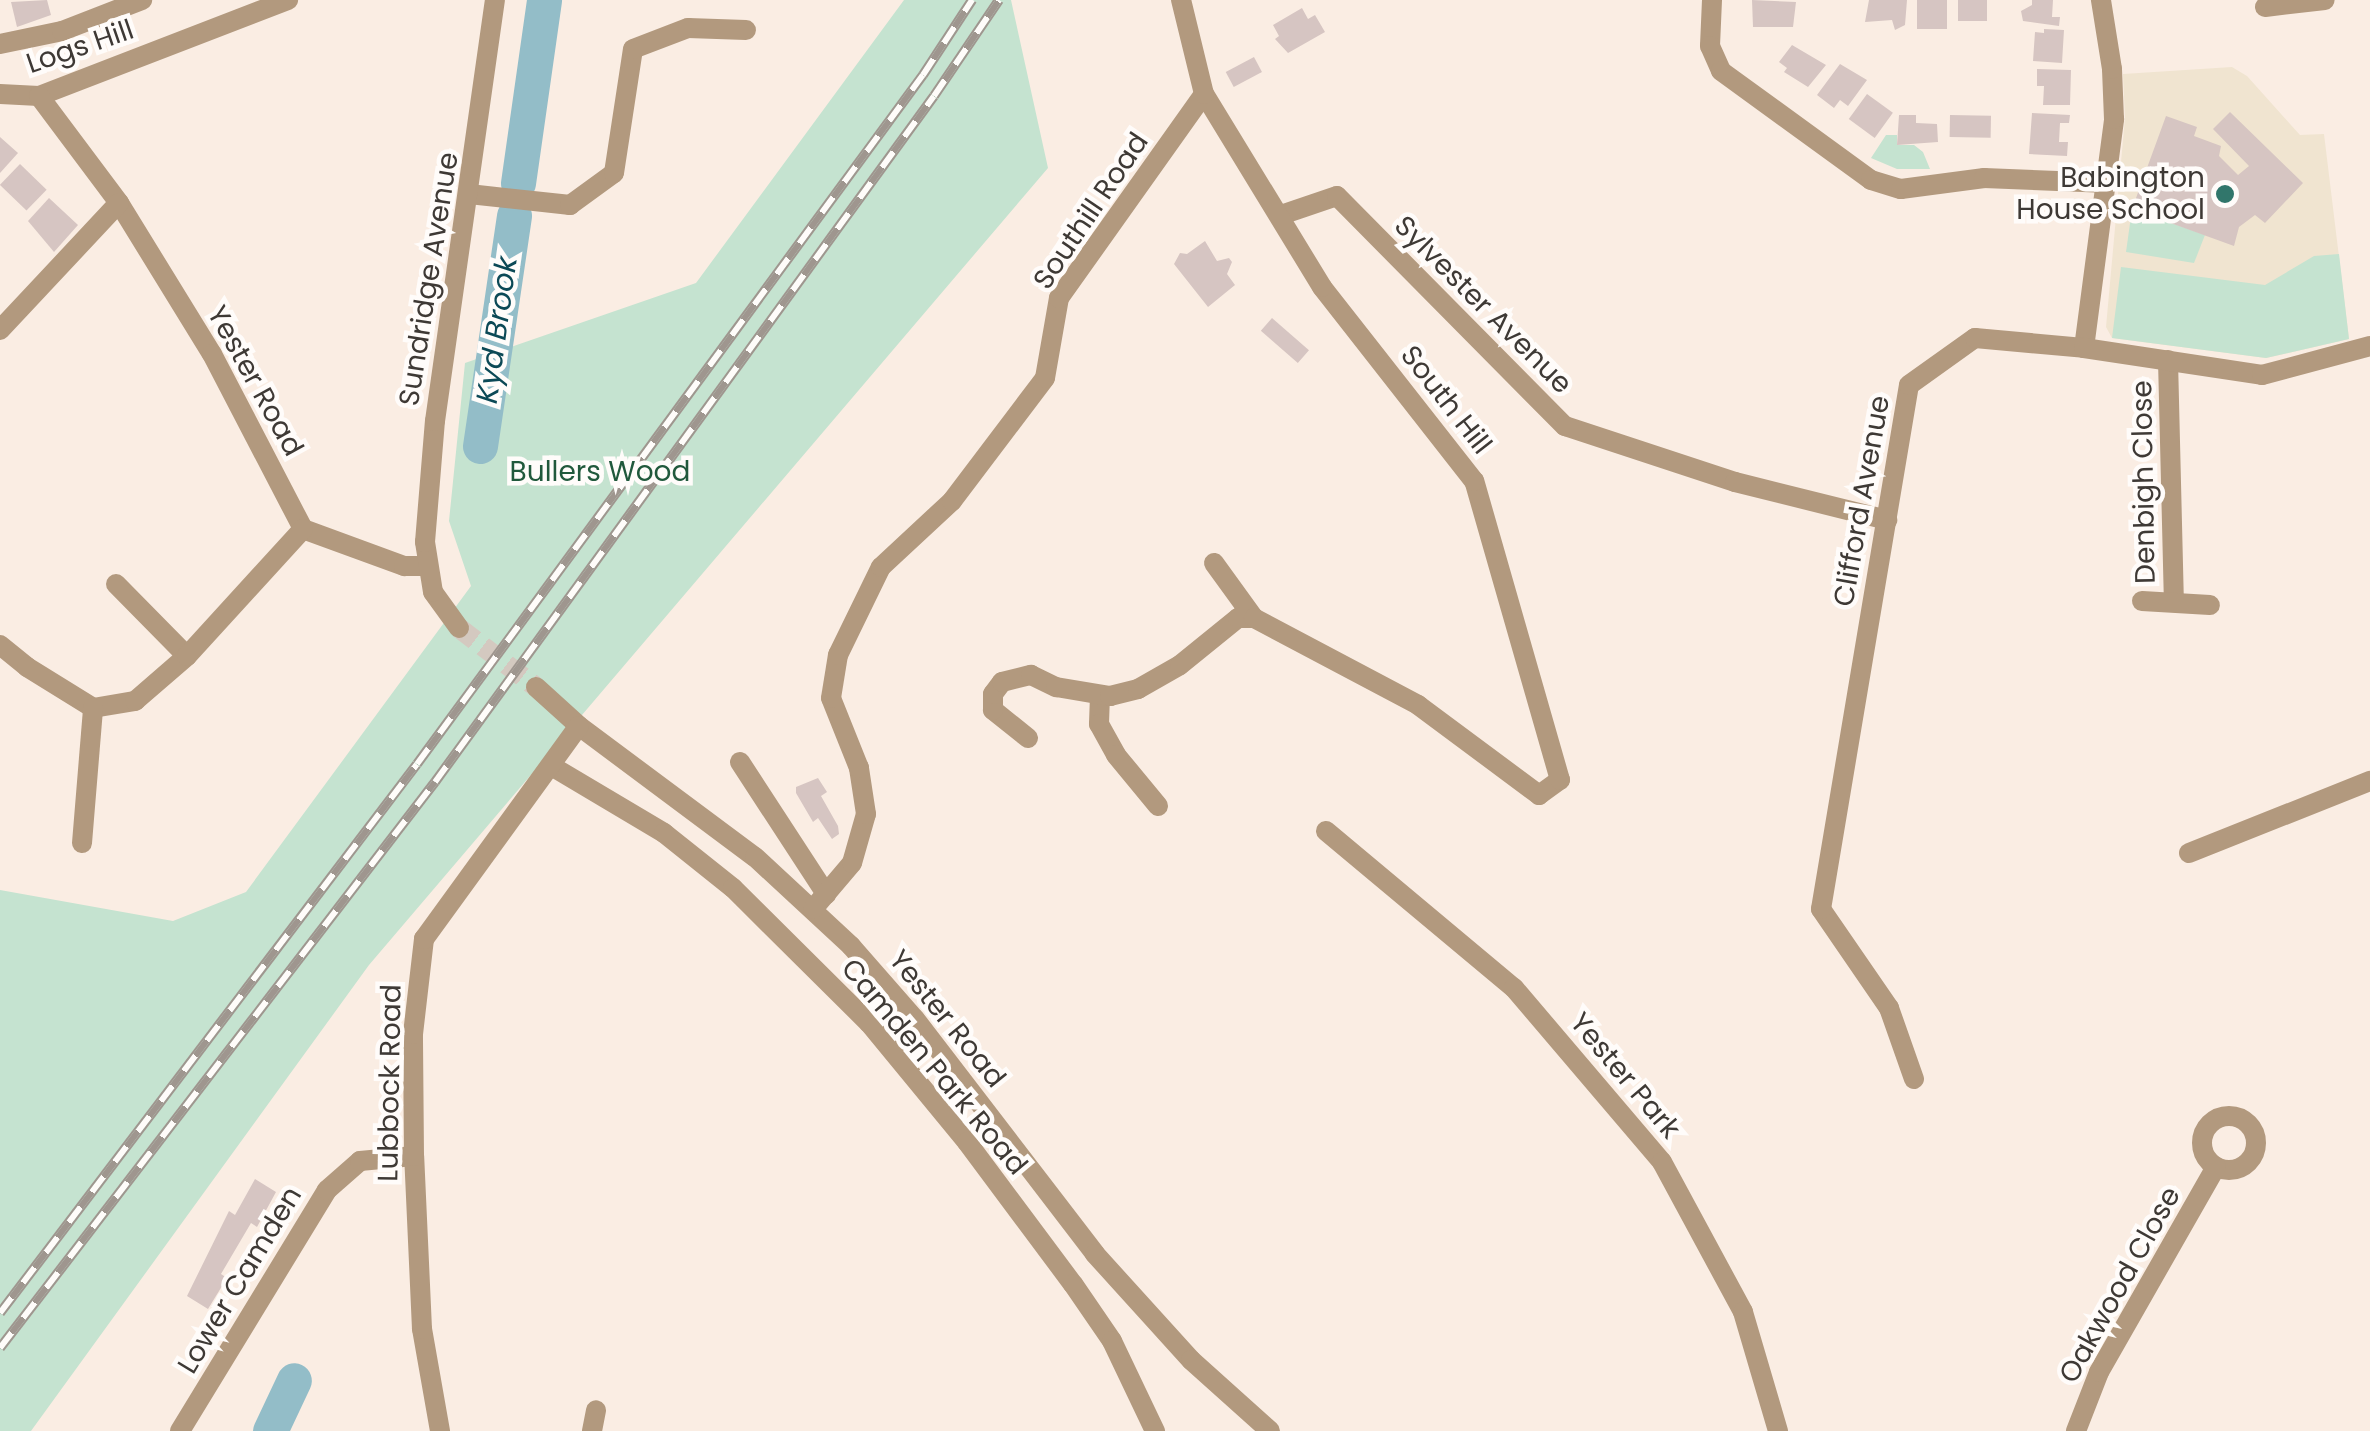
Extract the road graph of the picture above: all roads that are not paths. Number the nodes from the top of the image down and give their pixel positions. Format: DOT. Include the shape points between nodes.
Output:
graph roads {
  1 [pos="142,0"];
  2 [pos="288,0"];
  3 [pos="495,0"];
  4 [pos="1181,0"];
  5 [pos="1712,0"];
  6 [pos="2101,0"];
  7 [pos="2325,0"];
  8 [pos="2264,3"];
  9 [pos="746,30"];
  10 [pos="2262,30"];
  11 [pos="0,44"];
  12 [pos="0,94"];
  13 [pos="1204,94"];
  14 [pos="39,96"];
  15 [pos="2108,182"];
  16 [pos="469,194"];
  17 [pos="119,204"];
  18 [pos="1280,216"];
  19 [pos="0,330"];
  20 [pos="2370,346"];
  21 [pos="2084,348"];
  22 [pos="2168,360"];
  23 [pos="1887,520"];
  24 [pos="303,529"];
  25 [pos="1214,563"];
  26 [pos="426,566"];
  27 [pos="116,584"];
  28 [pos="2142,601"];
  29 [pos="2174,602"];
  30 [pos="2210,604"];
  31 [pos="1254,618"];
  32 [pos="459,628"];
  33 [pos="0,645"];
  34 [pos="186,656"];
  35 [pos="536,687"];
  36 [pos="1100,695"];
  37 [pos="93,708"];
  38 [pos="580,726"];
  39 [pos="1028,738"];
  40 [pos="740,762"];
  41 [pos="553,767"];
  42 [pos="2370,781"];
  43 [pos="1158,806"];
  44 [pos="1326,831"];
  45 [pos="82,843"];
  46 [pos="2189,851"];
  47 [pos="819,902"];
  48 [pos="1914,1080"];
  49 [pos="414,1156"];
  50 [pos="2216,1167"];
  51 [pos="180,1431"];
  52 [pos="440,1431"];
  53 [pos="1155,1431"];
  54 [pos="1270,1431"];
  55 [pos="1778,1431"];
  56 [pos="2076,1431"];
  1 -- 11 [label="street" via="62,31"];
  2 -- 14 [label="street, Logs Hill"];
  3 -- 16 [label="street, Sundridge Avenue"];
  4 -- 13 [label="street"];
  5 -- 15 [label="street" via="1710,46 1720,71 1871,180 1902,188 1984,178"];
  6 -- 15 [label="street" via="2114,100"];
  7 -- 8 [label="street"];
  8 -- 10 [label="street"];
  9 -- 16 [label="street" via="688,28 633,49 614,173 570,205"];
  12 -- 14 [label="street, Logs Hill"];
  13 -- 18 [label="street, South Hill"];
  13 -- 47 [label="street, Southill Road" via="1059,298 1046,378 952,501 881,567 838,655 831,698 859,768 866,814 852,864"];
  14 -- 17 [label="street, Yester Road"];
  15 -- 21 [label="street"];
  16 -- 26 [label="street, Sundridge Avenue" via="435,420"];
  17 -- 19 [label="street"];
  17 -- 24 [label="street, Yester Road" via="212,354"];
  18 -- 23 [label="street, Sylvester Avenue" via="1336,196 1565,426 1735,482"];
  18 -- 31 [label="street, South Hill" via="1322,287 1474,480 1560,780 1539,794 1418,705"];
  20 -- 22 [label="street, Clifford Avenue" via="2262,375"];
  21 -- 22 [label="street, Clifford Avenue"];
  21 -- 23 [label="street, Clifford Avenue" via="1975,338 1909,385"];
  22 -- 29 [label="street, Denbigh Close"];
  23 -- 48 [label="street, Clifford Avenue" via="1821,909 1888,1008"];
  24 -- 26 [label="street" via="404,566"];
  24 -- 34 [label="street"];
  25 -- 31 [label="street"];
  26 -- 32 [label="street" via="433,592"];
  27 -- 34 [label="street"];
  28 -- 29 [label="street, Denbigh Close"];
  29 -- 30 [label="street, Denbigh Close"];
  31 -- 36 [label="street" via="1238,618 1138,689"];
  33 -- 37 [label="street"];
  34 -- 37 [label="street" via="136,702"];
  35 -- 38 [label="street, Yester Road"];
  36 -- 39 [label="street" via="1031,676 1002,682 994,710"];
  36 -- 43 [label="street" via="1099,724"];
  37 -- 45 [label="street"];
  38 -- 41 [label="street, Lubbock Road"];
  38 -- 47 [label="street, Yester Road"];
  40 -- 47 [label="street"];
  41 -- 49 [label="street, Lubbock Road" via="424,939 413,1034"];
  41 -- 53 [label="street, Camden Park Road" via="664,832 732,888 869,1022 1073,1284 1112,1341"];
  42 -- 46 [label="street"];
  44 -- 55 [label="street, Yester Park" via="1514,988 1662,1162 1743,1312"];
  47 -- 54 [label="street, Yester Road" via="1095,1254 1192,1360"];
  49 -- 51 [label="street, Lower Camden" via="360,1161 327,1190"];
  49 -- 52 [label="street, Lubbock Road" via="422,1328"];
  50 -- 56 [label="street, Oakwood Close" via="2099,1372"];
}
